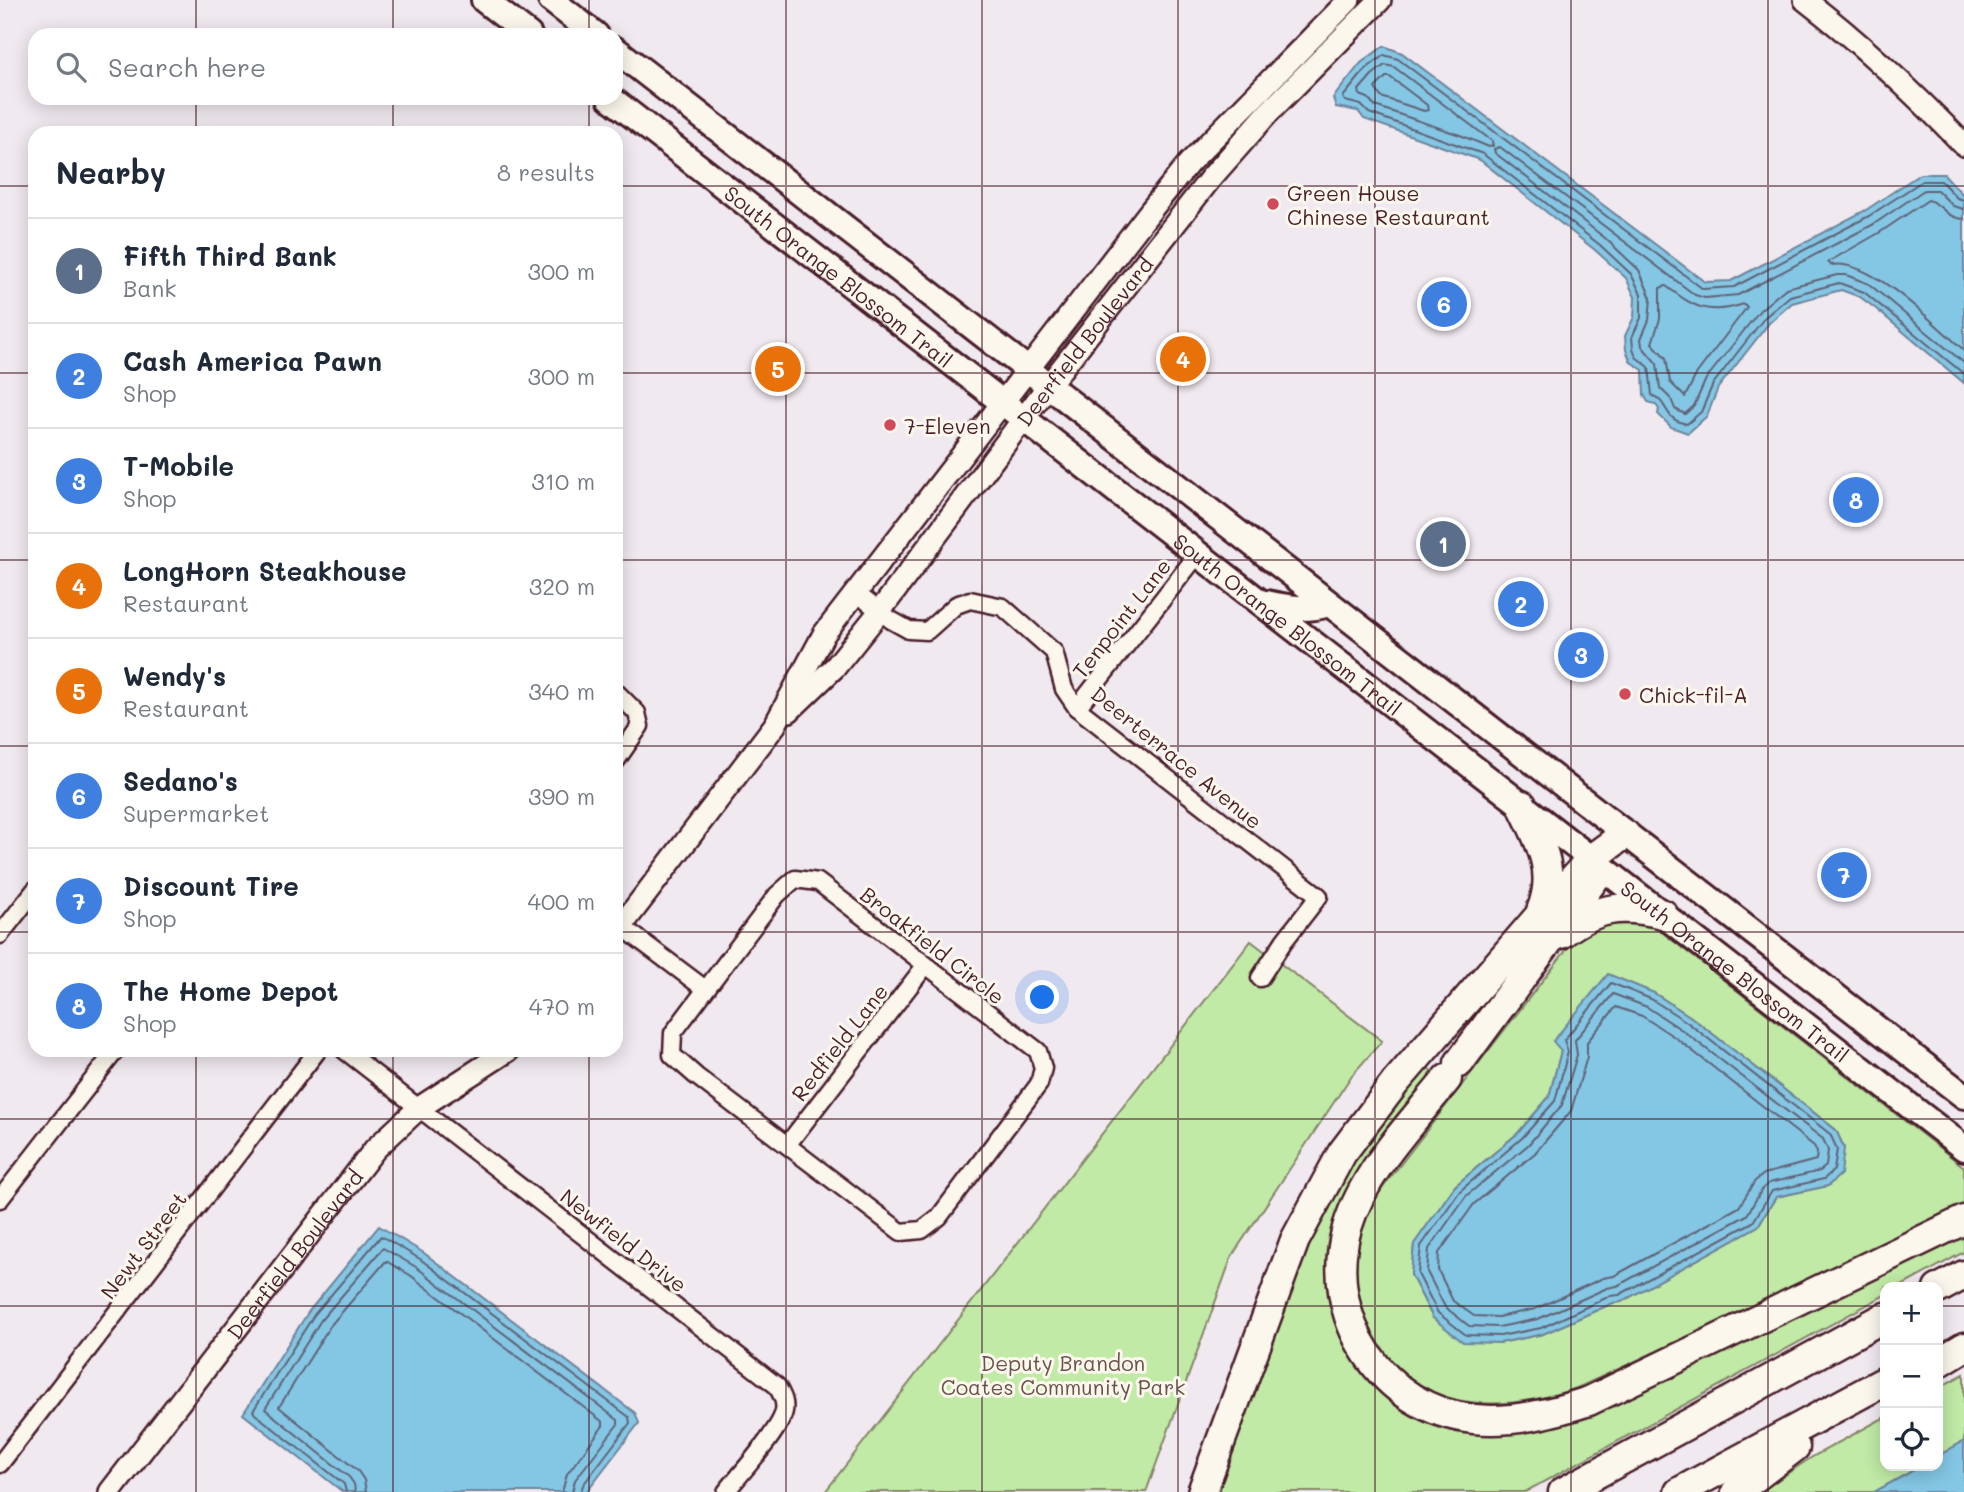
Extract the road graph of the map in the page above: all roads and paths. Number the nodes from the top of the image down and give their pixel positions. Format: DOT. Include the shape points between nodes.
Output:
graph roads {
  1 [pos="484,0"];
  2 [pos="551,0"];
  3 [pos="1349,0"];
  4 [pos="1380,0"];
  5 [pos="1805,0"];
  6 [pos="522,28"];
  7 [pos="587,28"];
  8 [pos="623,55"];
  9 [pos="619,105"];
  10 [pos="1964,145"];
  11 [pos="1189,163"];
  12 [pos="1210,179"];
  13 [pos="1028,370"];
  14 [pos="1048,386"];
  15 [pos="1003,403"];
  16 [pos="1024,419"];
  17 [pos="1198,554"];
  18 [pos="856,593"];
  19 [pos="1258,601"];
  20 [pos="1329,604"];
  21 [pos="880,611"];
  22 [pos="623,699"];
  23 [pos="1077,708"];
  24 [pos="775,725"];
  25 [pos="623,751"];
  26 [pos="1522,804"];
  27 [pos="1625,834"];
  28 [pos="1596,863"];
  29 [pos="28,899"];
  30 [pos="1540,915"];
  31 [pos="1663,915"];
  32 [pos="623,921"];
  33 [pos="623,931"];
  34 [pos="0,935"];
  35 [pos="1547,944"];
  36 [pos="925,966"];
  37 [pos="1260,978"];
  38 [pos="705,989"];
  39 [pos="111,1057"];
  40 [pos="313,1057"];
  41 [pos="353,1057"];
  42 [pos="498,1057"];
  43 [pos="1964,1096"];
  44 [pos="419,1108"];
  45 [pos="787,1144"];
  46 [pos="1964,1148"];
  47 [pos="0,1199"];
  48 [pos="1964,1220"];
  49 [pos="1964,1275"];
  50 [pos="1943,1286"];
  51 [pos="1880,1321"];
  52 [pos="1964,1340"];
  53 [pos="1964,1348"];
  54 [pos="1943,1351"];
  55 [pos="1943,1360"];
  56 [pos="1880,1384"];
  57 [pos="1880,1396"];
  58 [pos="0,1464"];
  59 [pos="110,1492"];
  60 [pos="726,1492"];
  61 [pos="1202,1492"];
  62 [pos="1563,1492"];
  63 [pos="1679,1492"];
  64 [pos="1736,1492"];
  1 -- 6 [label="main road"];
  2 -- 7 [label="main road"];
  3 -- 11 [label="street, Deerfield Boulevard"];
  4 -- 12 [label="street, Deerfield Boulevard"];
  5 -- 10 [label="street" via="1896,77"];
  8 -- 13 [label="main road, South Orange Blossom Trail"];
  9 -- 15 [label="main road, South Orange Blossom Trail"];
  11 -- 12 [label="street"];
  11 -- 13 [label="street, Deerfield Boulevard"];
  12 -- 14 [label="street, Deerfield Boulevard"];
  13 -- 14 [label="main road, South Orange Blossom Trail"];
  13 -- 15 [label="street, Deerfield Boulevard"];
  14 -- 16 [label="street, Deerfield Boulevard"];
  14 -- 20 [label="main road, South Orange Blossom Trail"];
  15 -- 16 [label="main road, South Orange Blossom Trail"];
  15 -- 18 [label="street, Deerfield Boulevard"];
  16 -- 17 [label="main road, South Orange Blossom Trail"];
  16 -- 21 [label="street, Deerfield Boulevard"];
  17 -- 19 [label="main road, South Orange Blossom Trail"];
  17 -- 23 [label="street, Tenpoint Lane"];
  18 -- 21 [label="street, Deerterrace Avenue"];
  18 -- 24 [label="street, Deerfield Boulevard" via="824,634"];
  19 -- 20 [label="main road" via="1295,609"];
  19 -- 26 [label="main road, South Orange Blossom Trail"];
  20 -- 27 [label="main road, South Orange Blossom Trail"];
  21 -- 23 [label="street, Deerterrace Avenue" via="909,630 927,631 956,605 970,600 1003,607 1054,652 1064,690"];
  21 -- 24 [label="street, Deerfield Boulevard" via="836,666"];
  22 -- 25 [label="street" via="637,713 640,726"];
  23 -- 37 [label="street, Deerterrace Avenue" via="1319,896"];
  24 -- 32 [label="street, Deerfield Boulevard"];
  26 -- 28 [label="main road, South Orange Blossom Trail"];
  26 -- 30 [label="highway" via="1548,871 1548,895"];
  27 -- 28 [label="highway"];
  27 -- 43 [label="main road, South Orange Blossom Trail"];
  28 -- 30 [label="highway"];
  28 -- 31 [label="main road, South Orange Blossom Trail"];
  28 -- 35 [label="highway"];
  29 -- 34 [label="street"];
  30 -- 61 [label="highway" via="1395,1083 1326,1180 1295,1240"];
  31 -- 35 [label="highway" via="1627,908 1599,912 1578,920"];
  31 -- 46 [label="main road, South Orange Blossom Trail"];
  33 -- 38 [label="street"];
  35 -- 48 [label="highway" via="1378,1167 1347,1229 1341,1281 1346,1313 1368,1356 1391,1381 1438,1411 1472,1419 1511,1419 1560,1410 1588,1401"];
  36 -- 38 [label="street, Broakfield Circle" via="818,882 795,879 777,895"];
  36 -- 45 [label="street, Redfield Lane"];
  36 -- 45 [label="street, Broakfield Circle" via="1038,1051 1043,1068 1039,1084 939,1217 922,1230 901,1232"];
  38 -- 45 [label="street, Broakfield Circle" via="673,1033 672,1055"];
  39 -- 47 [label="street"];
  40 -- 58 [label="street, Newt Street"];
  41 -- 44 [label="street, Newfield Drive"];
  42 -- 44 [label="street, Deerfield Boulevard"];
  44 -- 59 [label="street, Deerfield Boulevard" via="375,1149"];
  44 -- 60 [label="street, Newfield Drive" via="777,1386 784,1400 778,1426"];
  49 -- 50 [label="highway"];
  51 -- 62 [label="highway"];
  52 -- 54 [label="highway"];
  53 -- 55 [label="highway"];
  56 -- 63 [label="highway"];
  57 -- 64 [label="highway" via="1802,1441"];
}
